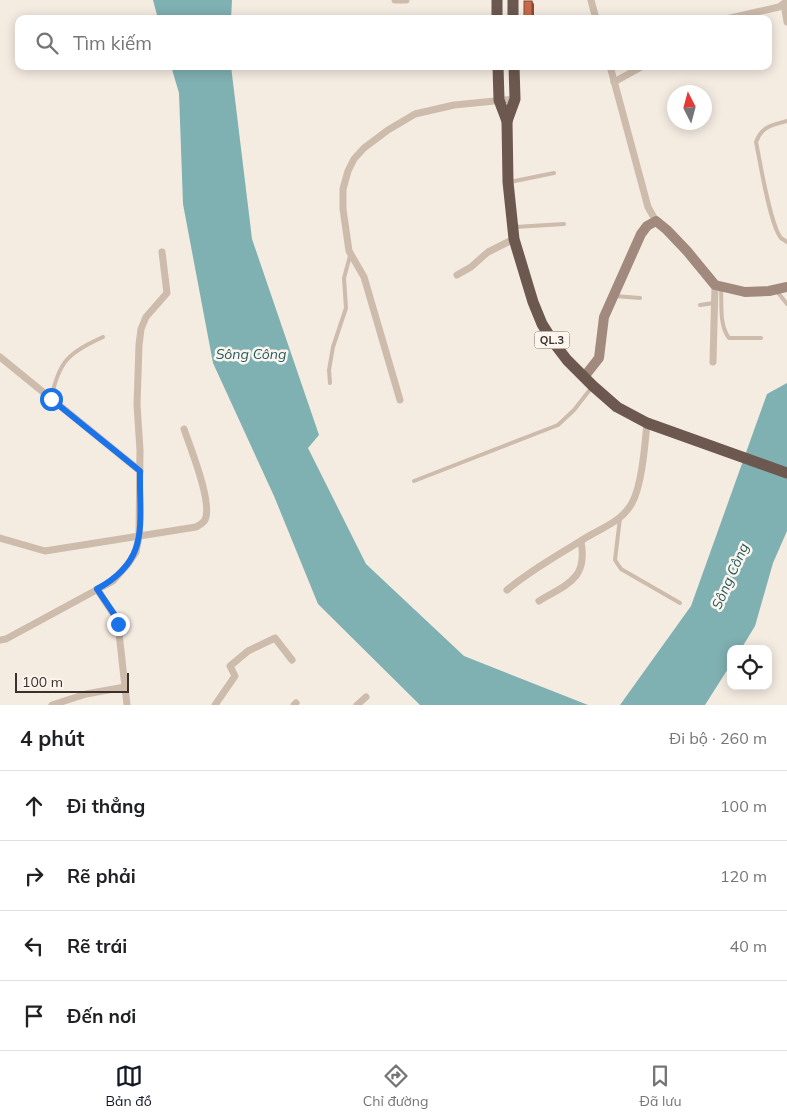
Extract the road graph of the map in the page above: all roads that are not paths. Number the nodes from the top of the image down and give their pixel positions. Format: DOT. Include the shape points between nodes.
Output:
graph roads {
  1 [pos="396,0"];
  2 [pos="406,0"];
  3 [pos="497,0"];
  4 [pos="513,0"];
  5 [pos="591,0"];
  6 [pos="786,2"];
  7 [pos="497,15"];
  8 [pos="513,15"];
  9 [pos="595,15"];
  10 [pos="745,15"];
  11 [pos="787,22"];
  12 [pos="498,70"];
  13 [pos="514,70"];
  14 [pos="611,70"];
  15 [pos="636,70"];
  16 [pos="614,82"];
  17 [pos="515,99"];
  18 [pos="499,100"];
  19 [pos="507,121"];
  20 [pos="787,121"];
  21 [pos="554,173"];
  22 [pos="508,182"];
  23 [pos="656,221"];
  24 [pos="564,224"];
  25 [pos="513,233"];
  26 [pos="787,242"];
  27 [pos="162,252"];
  28 [pos="351,255"];
  29 [pos="457,275"];
  30 [pos="718,286"];
  31 [pos="787,287"];
  32 [pos="775,289"];
  33 [pos="612,296"];
  34 [pos="640,298"];
  35 [pos="714,303"];
  36 [pos="787,304"];
  37 [pos="700,305"];
  38 [pos="103,337"];
  39 [pos="761,338"];
  40 [pos="0,357"];
  41 [pos="713,362"];
  42 [pos="584,377"];
  43 [pos="330,383"];
  44 [pos="593,386"];
  45 [pos="51,399"];
  46 [pos="400,400"];
  47 [pos="647,423"];
  48 [pos="184,429"];
  49 [pos="140,471"];
  50 [pos="787,473"];
  51 [pos="414,481"];
  52 [pos="620,518"];
  53 [pos="139,536"];
  54 [pos="0,538"];
  55 [pos="581,542"];
  56 [pos="97,589"];
  57 [pos="507,590"];
  58 [pos="539,601"];
  59 [pos="680,603"];
  60 [pos="0,640"];
  61 [pos="292,660"];
  62 [pos="125,686"];
  63 [pos="366,697"];
  64 [pos="52,705"];
  65 [pos="127,705"];
  66 [pos="215,705"];
  67 [pos="357,705"];
  1 -- 2 [label="street"];
  3 -- 7 [label="highway"];
  4 -- 8 [label="highway"];
  5 -- 9 [label="street"];
  6 -- 10 [label="street" via="779,8"];
  6 -- 11 [label="street"];
  12 -- 18 [label="highway, QL.3"];
  13 -- 17 [label="highway, QL.3"];
  14 -- 16 [label="street"];
  15 -- 16 [label="street"];
  16 -- 23 [label="street" via="648,207"];
  17 -- 18 [label="street"];
  17 -- 19 [label="highway, QL.3"];
  18 -- 19 [label="highway, QL.3"];
  18 -- 28 [label="street" via="415,114 364,148 348,171 344,189 343,209"];
  19 -- 22 [label="highway, QL.3"];
  20 -- 26 [label="lane" via="768,126 756,142 775,224 781,238"];
  21 -- 22 [label="lane"];
  22 -- 25 [label="highway, QL.3"];
  23 -- 30 [label="main road"];
  23 -- 33 [label="main road" via="641,234"];
  24 -- 25 [label="lane"];
  25 -- 29 [label="street"];
  25 -- 42 [label="highway, QL.3" via="525,279 542,324"];
  27 -- 49 [label="street" via="167,293 146,317 139,345"];
  28 -- 43 [label="lane" via="344,278 346,308 333,347"];
  28 -- 46 [label="street" via="364,277"];
  30 -- 32 [label="main road" via="745,292"];
  30 -- 35 [label="street"];
  30 -- 39 [label="lane" via="722,320 729,338"];
  31 -- 32 [label="main road"];
  32 -- 36 [label="lane"];
  33 -- 34 [label="lane"];
  33 -- 42 [label="main road" via="604,318 600,358"];
  35 -- 37 [label="lane"];
  35 -- 41 [label="street"];
  38 -- 45 [label="lane" via="74,352 62,366"];
  40 -- 45 [label="street"];
  42 -- 44 [label="highway, QL.3"];
  44 -- 47 [label="highway, QL.3" via="617,406"];
  44 -- 51 [label="lane" via="558,425"];
  45 -- 49 [label="street"];
  47 -- 50 [label="highway, QL.3"];
  47 -- 52 [label="street" via="637,490"];
  48 -- 53 [label="street" via="203,486 205,521 196,527"];
  49 -- 53 [label="street"];
  52 -- 55 [label="street"];
  52 -- 59 [label="lane" via="615,560 622,569"];
  53 -- 54 [label="street" via="45,551"];
  53 -- 56 [label="street" via="136,552 128,564 113,580"];
  55 -- 57 [label="street"];
  55 -- 58 [label="street" via="582,562 577,576"];
  56 -- 60 [label="street"];
  56 -- 62 [label="street" via="118,624"];
  61 -- 66 [label="street" via="275,638 253,648 230,665 235,676"];
  62 -- 64 [label="street"];
  62 -- 65 [label="street"];
  63 -- 67 [label="street"];
}
